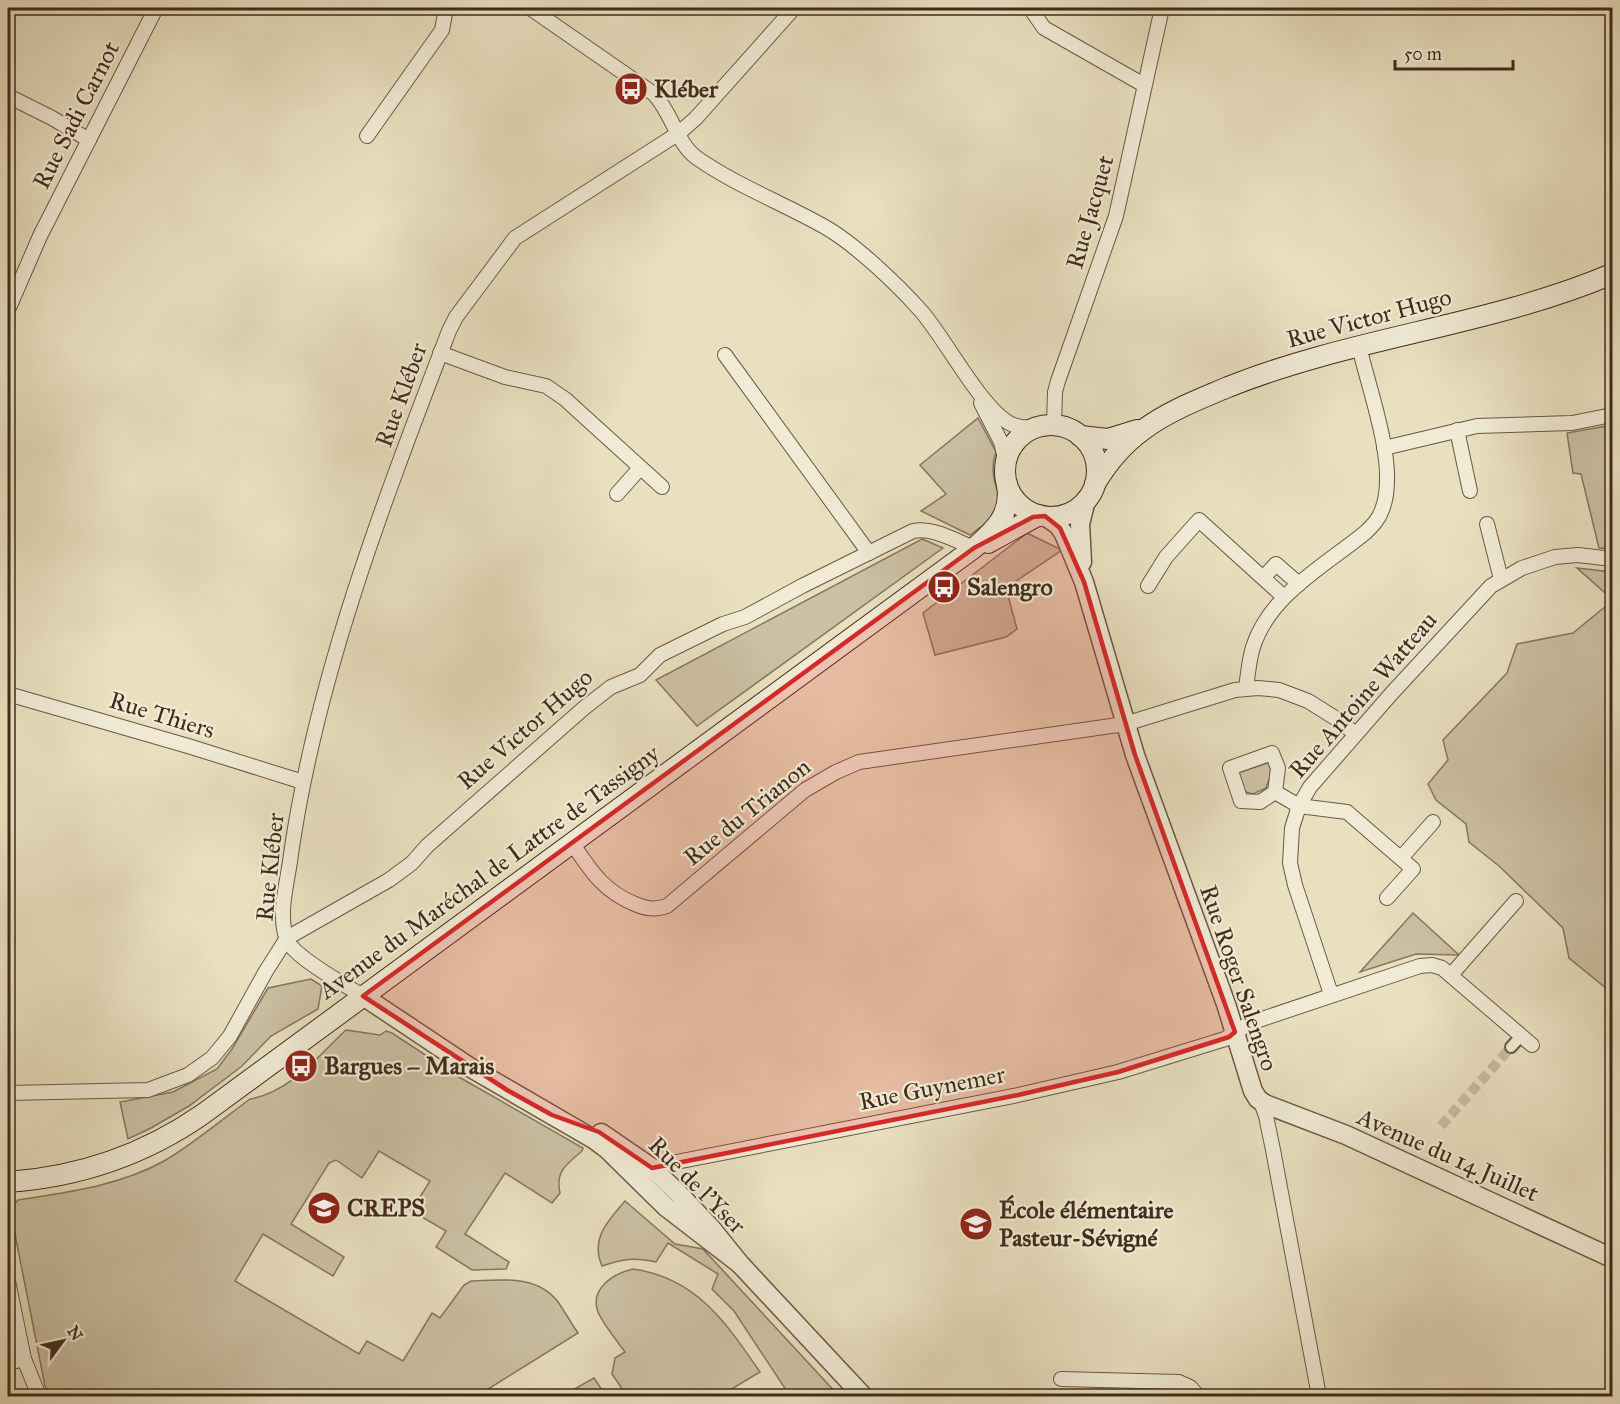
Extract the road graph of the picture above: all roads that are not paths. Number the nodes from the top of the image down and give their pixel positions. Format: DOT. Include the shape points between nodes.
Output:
graph roads {
  1 [pos="156,8"];
  2 [pos="446,8"];
  3 [pos="530,8"];
  4 [pos="794,8"];
  5 [pos="1030,8"];
  6 [pos="1162,8"];
  7 [pos="1144,85"];
  8 [pos="8,96"];
  9 [pos="679,133"];
  10 [pos="367,136"];
  11 [pos="89,140"];
  12 [pos="1612,274"];
  13 [pos="8,310"];
  14 [pos="1359,346"];
  15 [pos="440,353"];
  16 [pos="725,355"];
  17 [pos="958,362"];
  18 [pos="1612,415"];
  19 [pos="1046,426"];
  20 [pos="1145,428"];
  21 [pos="1457,430"];
  22 [pos="1080,436"];
  23 [pos="1384,448"];
  24 [pos="1006,463"];
  25 [pos="640,468"];
  26 [pos="1007,485"];
  27 [pos="662,487"];
  28 [pos="1470,491"];
  29 [pos="1091,492"];
  30 [pos="617,494"];
  31 [pos="1042,516"];
  32 [pos="1487,524"];
  33 [pos="974,548"];
  34 [pos="869,553"];
  35 [pos="1612,559"];
  36 [pos="1264,577"];
  37 [pos="1502,579"];
  38 [pos="1084,582"];
  39 [pos="1299,584"];
  40 [pos="1148,586"];
  41 [pos="1284,597"];
  42 [pos="1246,688"];
  43 [pos="8,694"];
  44 [pos="1125,724"];
  45 [pos="1355,734"];
  46 [pos="303,782"];
  47 [pos="1275,792"];
  48 [pos="1299,806"];
  49 [pos="1433,822"];
  50 [pos="572,843"];
  51 [pos="1401,858"];
  52 [pos="1387,898"];
  53 [pos="1516,901"];
  54 [pos="287,938"];
  55 [pos="1451,975"];
  56 [pos="1332,994"];
  57 [pos="363,996"];
  58 [pos="1235,1032"];
  59 [pos="1527,1040"];
  60 [pos="1511,1047"];
  61 [pos="8,1092"];
  62 [pos="1261,1102"];
  63 [pos="552,1115"];
  64 [pos="652,1168"];
  65 [pos="636,1178"];
  66 [pos="8,1182"];
  67 [pos="1612,1258"];
  68 [pos="740,1264"];
  69 [pos="8,1281"];
  70 [pos="24,1359"];
  71 [pos="8,1363"];
  72 [pos="1061,1379"];
  73 [pos="39,1396"];
  74 [pos="863,1396"];
  75 [pos="1198,1396"];
  76 [pos="1319,1396"];
  1 -- 11 [label="street, Rue Sadi Carnot"];
  2 -- 10 [label="street" via="442,30"];
  3 -- 9 [label="street" via="654,94"];
  4 -- 9 [label="street, Rue Kléber"];
  5 -- 7 [label="street" via="1044,28"];
  6 -- 7 [label="street, Rue Jacquet"];
  7 -- 19 [label="street, Rue Jacquet" via="1116,216"];
  8 -- 11 [label="street"];
  9 -- 15 [label="street, Rue Kléber" via="515,238 456,317"];
  9 -- 17 [label="street" via="697,157 738,183 828,229 854,249 921,311"];
  11 -- 13 [label="street, Rue Sadi Carnot"];
  12 -- 14 [label="main road, Rue Victor Hugo" via="1537,301"];
  14 -- 20 [label="main road, Rue Victor Hugo" via="1248,380"];
  14 -- 23 [label="street"];
  15 -- 25 [label="street" via="552,390"];
  15 -- 46 [label="street, Rue Kléber" via="361,570"];
  16 -- 34 [label="street"];
  17 -- 19 [label="street" via="1000,416 1019,427"];
  17 -- 24 [label="street" via="1001,442"];
  18 -- 21 [label="street" via="1572,423"];
  19 -- 22 [label="main road" via="1071,430"];
  19 -- 24 [label="main road" via="1018,438"];
  20 -- 22 [label="main road, Rue Victor Hugo" via="1108,439"];
  20 -- 29 [label="main road, Rue Victor Hugo" via="1114,455"];
  21 -- 23 [label="street"];
  21 -- 28 [label="street"];
  22 -- 29 [label="main road" via="1095,458 1097,473"];
  23 -- 39 [label="street" via="1387,486 1379,518"];
  24 -- 26 [label="main road"];
  25 -- 27 [label="street"];
  25 -- 30 [label="street"];
  26 -- 31 [label="main road" via="1019,504"];
  26 -- 33 [label="main road, Avenue du Maréchal de Lattre de Tassigny" via="1009,502 1003,518"];
  29 -- 31 [label="main road" via="1068,514"];
  29 -- 38 [label="street, Rue Roger Salengro" via="1080,528"];
  31 -- 33 [label="main road, Avenue du Maréchal de Lattre de Tassigny"];
  31 -- 38 [label="street, Rue Roger Salengro" via="1058,525 1064,534"];
  32 -- 37 [label="street"];
  33 -- 34 [label="street, Rue Victor Hugo" via="934,532 917,530"];
  33 -- 50 [label="main road, Avenue du Maréchal de Lattre de Tassigny"];
  34 -- 54 [label="street, Rue Victor Hugo" via="745,617 660,655 640,675 611,687 408,866"];
  35 -- 37 [label="street, Rue Antoine Watteau" via="1555,557"];
  36 -- 39 [label="street" via="1275,564"];
  36 -- 40 [label="street" via="1199,520 1166,557"];
  36 -- 41 [label="street"];
  37 -- 45 [label="street, Rue Antoine Watteau" via="1485,592"];
  38 -- 44 [label="street, Rue Roger Salengro"];
  39 -- 41 [label="street"];
  41 -- 42 [label="street" via="1257,636"];
  42 -- 44 [label="street"];
  42 -- 45 [label="street" via="1280,690 1299,697"];
  43 -- 46 [label="street, Rue Thiers"];
  44 -- 50 [label="street, Rue du Trianon" via="874,758 848,766 805,790 667,906 658,909 643,907 607,889"];
  44 -- 58 [label="street, Rue Roger Salengro"];
  45 -- 48 [label="street, Rue Antoine Watteau"];
  46 -- 54 [label="street, Rue Kléber" via="284,911"];
  47 -- 48 [label="street"];
  48 -- 51 [label="street" via="1347,812"];
  48 -- 56 [label="street, Rue Antoine Watteau" via="1290,838 1290,863"];
  49 -- 51 [label="street"];
  50 -- 57 [label="main road, Avenue du Maréchal de Lattre de Tassigny"];
  51 -- 52 [label="street" via="1413,869"];
  53 -- 55 [label="street"];
  54 -- 57 [label="street, Rue de l'Yser" via="298,954"];
  54 -- 61 [label="street" via="230,1036 212,1058 188,1076 148,1090"];
  55 -- 56 [label="street, Rue Guynemer" via="1432,965 1420,966"];
  55 -- 59 [label="street"];
  56 -- 58 [label="street, Rue Guynemer"];
  57 -- 63 [label="street, Rue de l'Yser" via="471,1068"];
  57 -- 66 [label="main road, Avenue du Maréchal de Lattre de Tassigny" via="165,1138 96,1167"];
  58 -- 62 [label="street, Rue Roger Salengro" via="1253,1091"];
  58 -- 64 [label="street, Rue Guynemer" via="1225,1039 1119,1072"];
  59 -- 60 [label="street"];
  62 -- 67 [label="street, Avenue du 14 Juillet" via="1346,1135"];
  62 -- 76 [label="street, Rue Roger Salengro"];
  63 -- 64 [label="street, Rue de l'Yser" via="599,1132"];
  63 -- 65 [label="street, Rue de l'Yser" via="607,1149"];
  64 -- 65 [label="street, Rue Guynemer"];
  64 -- 68 [label="street, Rue de l'Yser"];
  65 -- 68 [label="street, Rue de l'Yser" via="666,1207"];
  68 -- 74 [label="street, Rue de l'Yser"];
  69 -- 70 [label="street"];
  70 -- 71 [label="street"];
  70 -- 73 [label="street"];
  72 -- 75 [label="street" via="1179,1382"];
}
